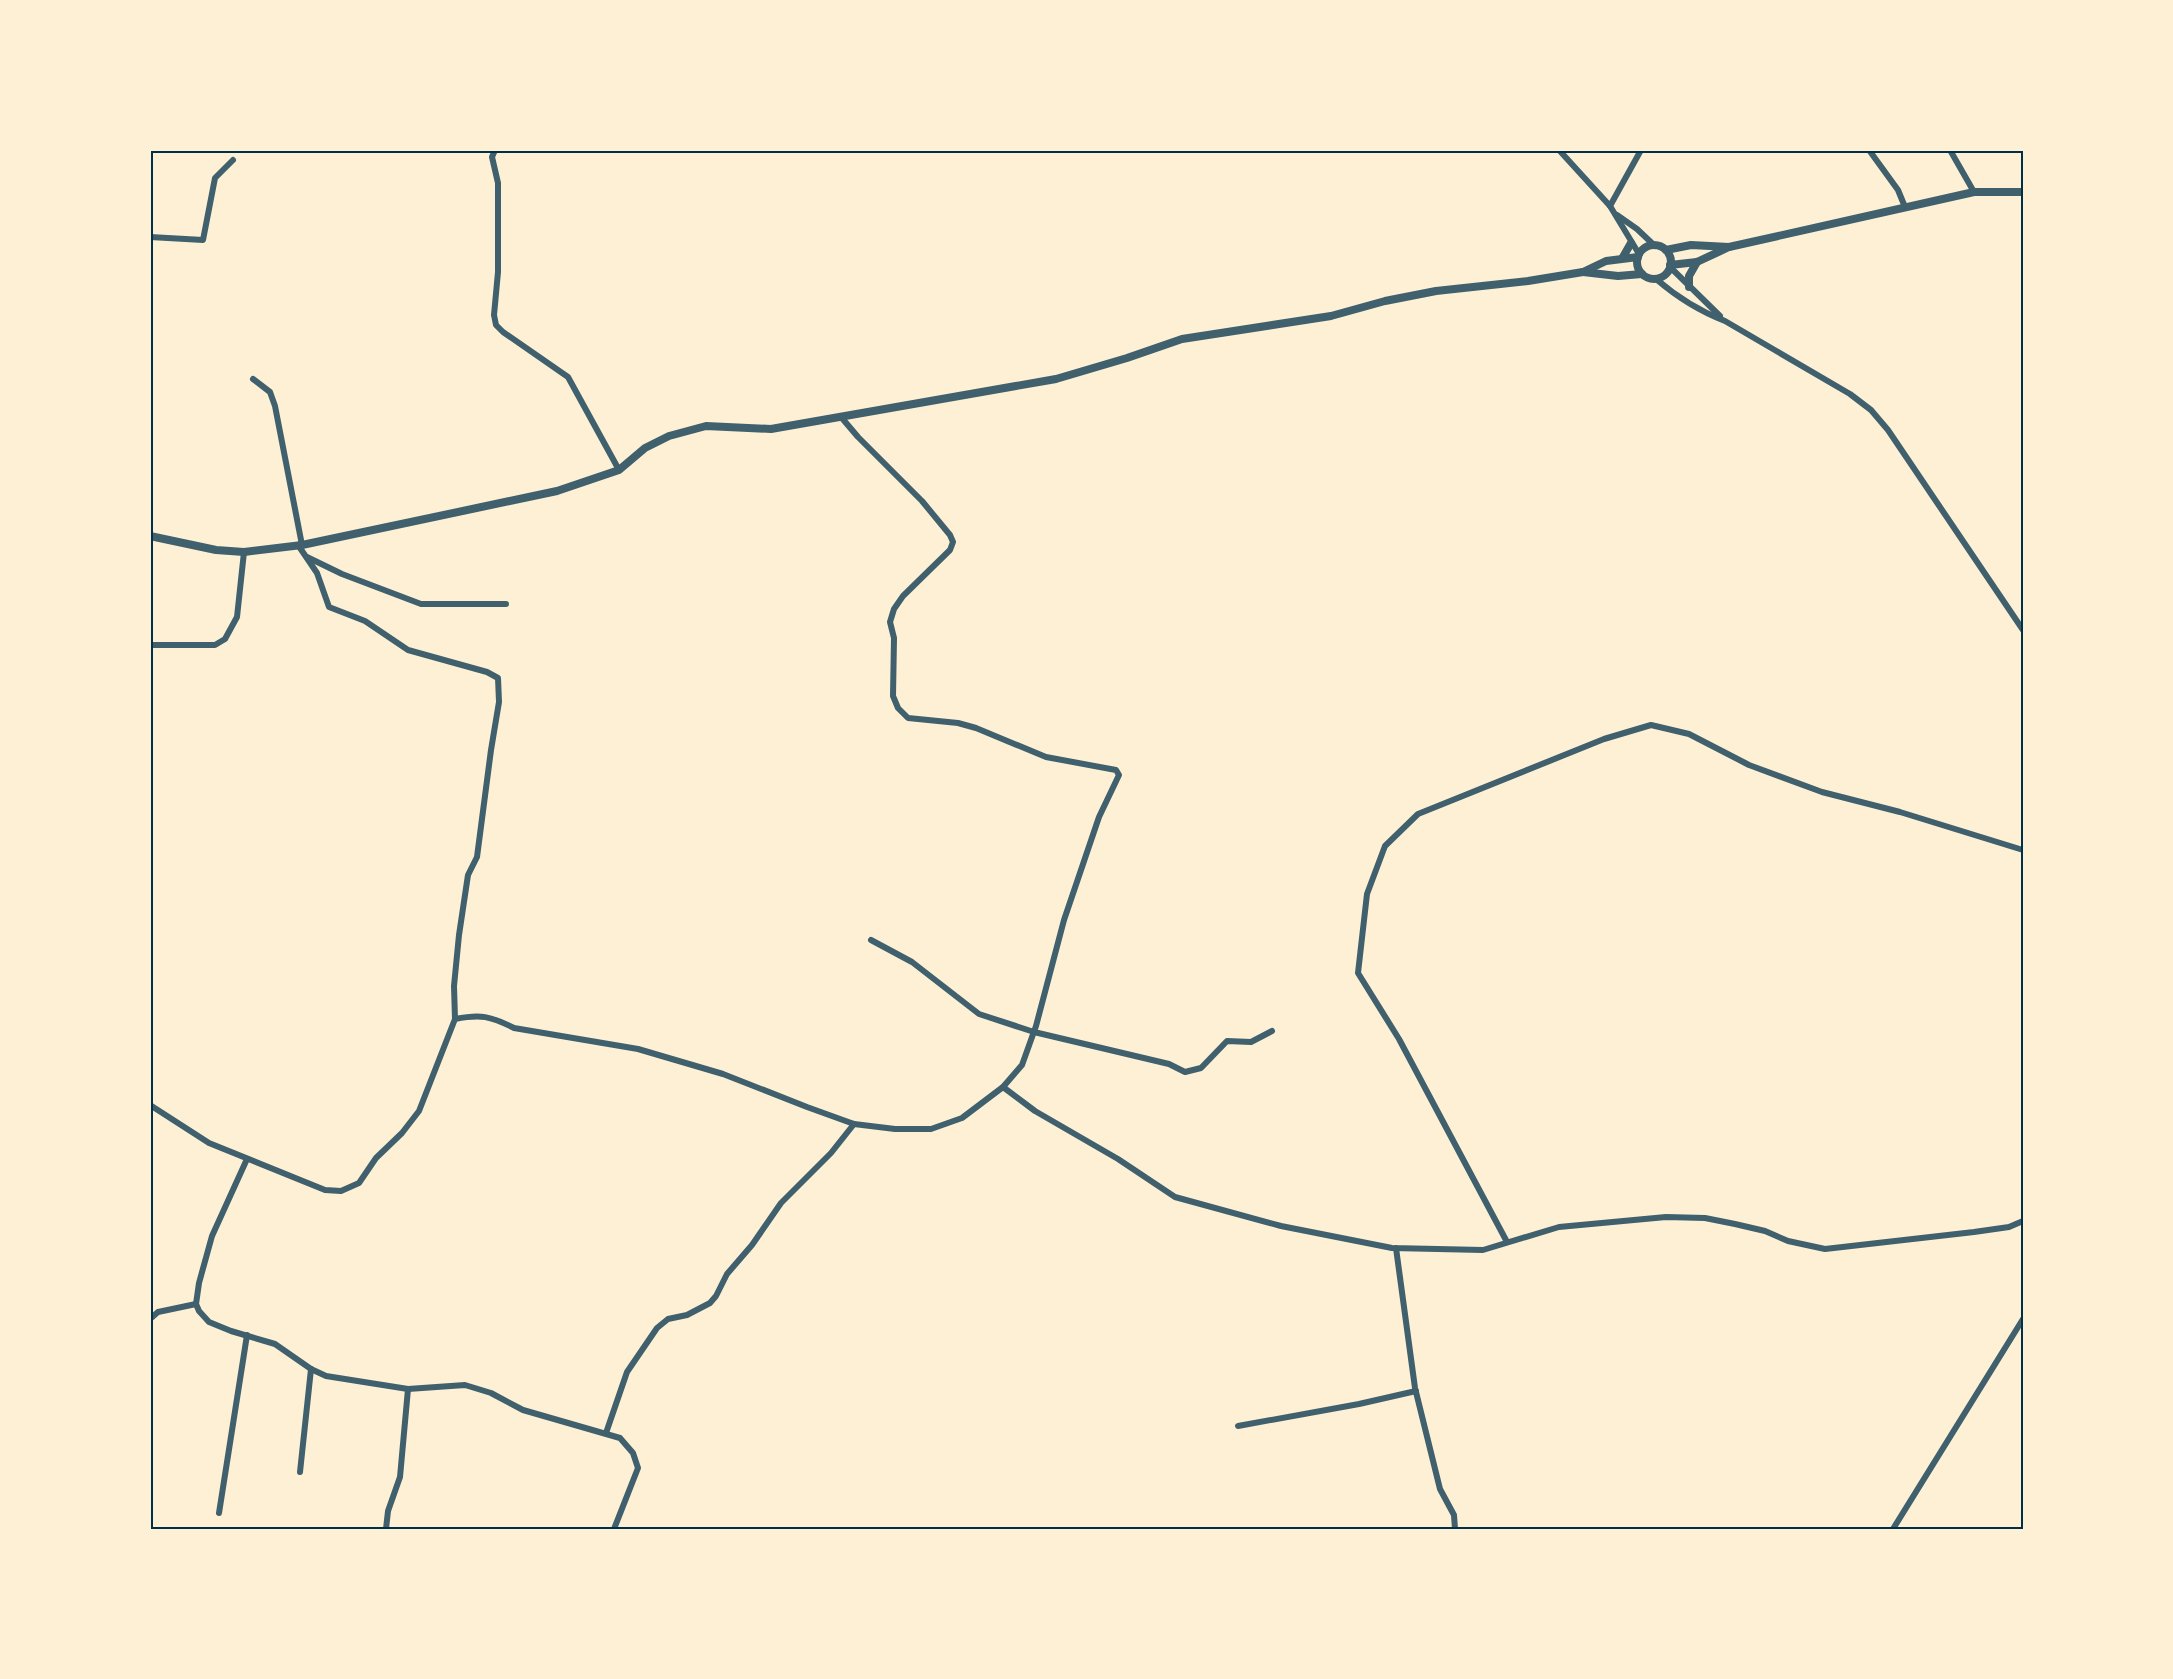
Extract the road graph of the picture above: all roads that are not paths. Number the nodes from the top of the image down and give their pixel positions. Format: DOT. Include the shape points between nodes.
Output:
graph roads {
  1 [pos="495,150"];
  2 [pos="1559,150"];
  3 [pos="1641,150"];
  4 [pos="1869,150"];
  5 [pos="1950,150"];
  6 [pos="233,160"];
  7 [pos="1974,192"];
  8 [pos="2023,192"];
  9 [pos="1610,206"];
  10 [pos="1905,207"];
  11 [pos="1616,215"];
  12 [pos="150,237"];
  13 [pos="1631,243"];
  14 [pos="1655,246"];
  15 [pos="1729,247"];
  16 [pos="1666,250"];
  17 [pos="1638,256"];
  18 [pos="1623,257"];
  19 [pos="1697,262"];
  20 [pos="1670,266"];
  21 [pos="1582,272"];
  22 [pos="1642,274"];
  23 [pos="1656,279"];
  24 [pos="1689,287"];
  25 [pos="1725,321"];
  26 [pos="253,379"];
  27 [pos="841,417"];
  28 [pos="620,470"];
  29 [pos="150,536"];
  30 [pos="300,545"];
  31 [pos="244,552"];
  32 [pos="306,557"];
  33 [pos="506,604"];
  34 [pos="2023,630"];
  35 [pos="150,645"];
  36 [pos="2023,850"];
  37 [pos="871,940"];
  38 [pos="455,1019"];
  39 [pos="1272,1031"];
  40 [pos="1034,1032"];
  41 [pos="1003,1087"];
  42 [pos="150,1106"];
  43 [pos="854,1124"];
  44 [pos="247,1159"];
  45 [pos="2023,1221"];
  46 [pos="1507,1242"];
  47 [pos="1396,1248"];
  48 [pos="196,1304"];
  49 [pos="150,1319"];
  50 [pos="2023,1319"];
  51 [pos="247,1335"];
  52 [pos="311,1369"];
  53 [pos="408,1389"];
  54 [pos="1416,1391"];
  55 [pos="1238,1426"];
  56 [pos="606,1434"];
  57 [pos="300,1472"];
  58 [pos="219,1513"];
  59 [pos="386,1529"];
  60 [pos="614,1529"];
  61 [pos="1455,1529"];
  62 [pos="1893,1529"];
  1 -- 28 [label="street" via="492,157 498,183 496,325 568,377"];
  2 -- 9 [label="street"];
  3 -- 9 [label="street"];
  4 -- 10 [label="street" via="1898,190"];
  5 -- 7 [label="street"];
  6 -- 12 [label="street" via="214,178 204,240"];
  7 -- 8 [label="street"];
  7 -- 10 [label="street"];
  9 -- 11 [label="street"];
  10 -- 15 [label="street"];
  11 -- 13 [label="street"];
  11 -- 14 [label="street"];
  13 -- 17 [label="street"];
  13 -- 18 [label="street"];
  14 -- 16 [label="street"];
  14 -- 17 [label="street" via="1646,247"];
  15 -- 16 [label="street" via="1691,245"];
  15 -- 19 [label="street"];
  16 -- 20 [label="street"];
  17 -- 18 [label="street"];
  17 -- 22 [label="street"];
  18 -- 21 [label="street"];
  19 -- 20 [label="street"];
  19 -- 24 [label="street" via="1689,276"];
  20 -- 23 [label="street"];
  20 -- 24 [label="street"];
  21 -- 22 [label="street" via="1606,276"];
  21 -- 27 [label="street" via="1436,291 1331,316 1182,339 1056,379"];
  22 -- 23 [label="street"];
  23 -- 25 [label="street" via="1681,299"];
  24 -- 25 [label="street"];
  25 -- 34 [label="street" via="1850,394 1875,415"];
  26 -- 30 [label="street" via="270,392 275,406"];
  27 -- 28 [label="street" via="771,429 706,426 685,431 645,448"];
  27 -- 40 [label="street" via="922,501 953,542 950,550 894,609 890,622 894,638 892,696 898,708 908,718 976,728 1046,757 1116,770 1119,775 1099,817 1064,920"];
  28 -- 30 [label="street" via="557,491"];
  29 -- 31 [label="street"];
  30 -- 31 [label="street"];
  30 -- 32 [label="street"];
  31 -- 35 [label="street" via="237,617 225,639 214,645"];
  32 -- 33 [label="street" via="421,604"];
  32 -- 38 [label="street" via="317,573 329,607 365,621 408,650 498,678 500,702 477,857 468,875 459,935"];
  36 -- 46 [label="street" via="1822,792 1749,765 1689,734 1651,725 1604,739 1418,814 1385,846 1367,894 1358,973 1399,1039"];
  37 -- 40 [label="street" via="912,962 979,1014"];
  38 -- 43 [label="street" via="476,1015 514,1028 638,1049 723,1074"];
  38 -- 44 [label="street" via="419,1111 359,1183 341,1191 325,1190"];
  39 -- 40 [label="street" via="1251,1042 1227,1041 1201,1068 1185,1072 1168,1064"];
  40 -- 41 [label="street" via="1022,1065"];
  41 -- 43 [label="street" via="962,1118 932,1129"];
  41 -- 47 [label="street" via="1175,1197 1281,1226"];
  42 -- 44 [label="street" via="209,1143"];
  43 -- 56 [label="street" via="781,1203 726,1274 710,1303 687,1315 668,1319 657,1328 627,1372"];
  44 -- 48 [label="street" via="212,1236"];
  45 -- 46 [label="street" via="1974,1232 1825,1249 1735,1224 1666,1217 1559,1227"];
  46 -- 47 [label="street" via="1483,1250"];
  47 -- 54 [label="street"];
  48 -- 49 [label="street" via="158,1312"];
  48 -- 51 [label="street" via="210,1322"];
  50 -- 62 [label="street"];
  51 -- 52 [label="street" via="275,1344"];
  51 -- 58 [label="street"];
  52 -- 53 [label="street" via="326,1376"];
  52 -- 57 [label="street"];
  53 -- 56 [label="street" via="465,1385 523,1410"];
  53 -- 59 [label="street" via="400,1477"];
  54 -- 55 [label="street"];
  54 -- 61 [label="street" via="1440,1489 1454,1515"];
  56 -- 60 [label="street" via="620,1438 633,1453 638,1468"];
}
